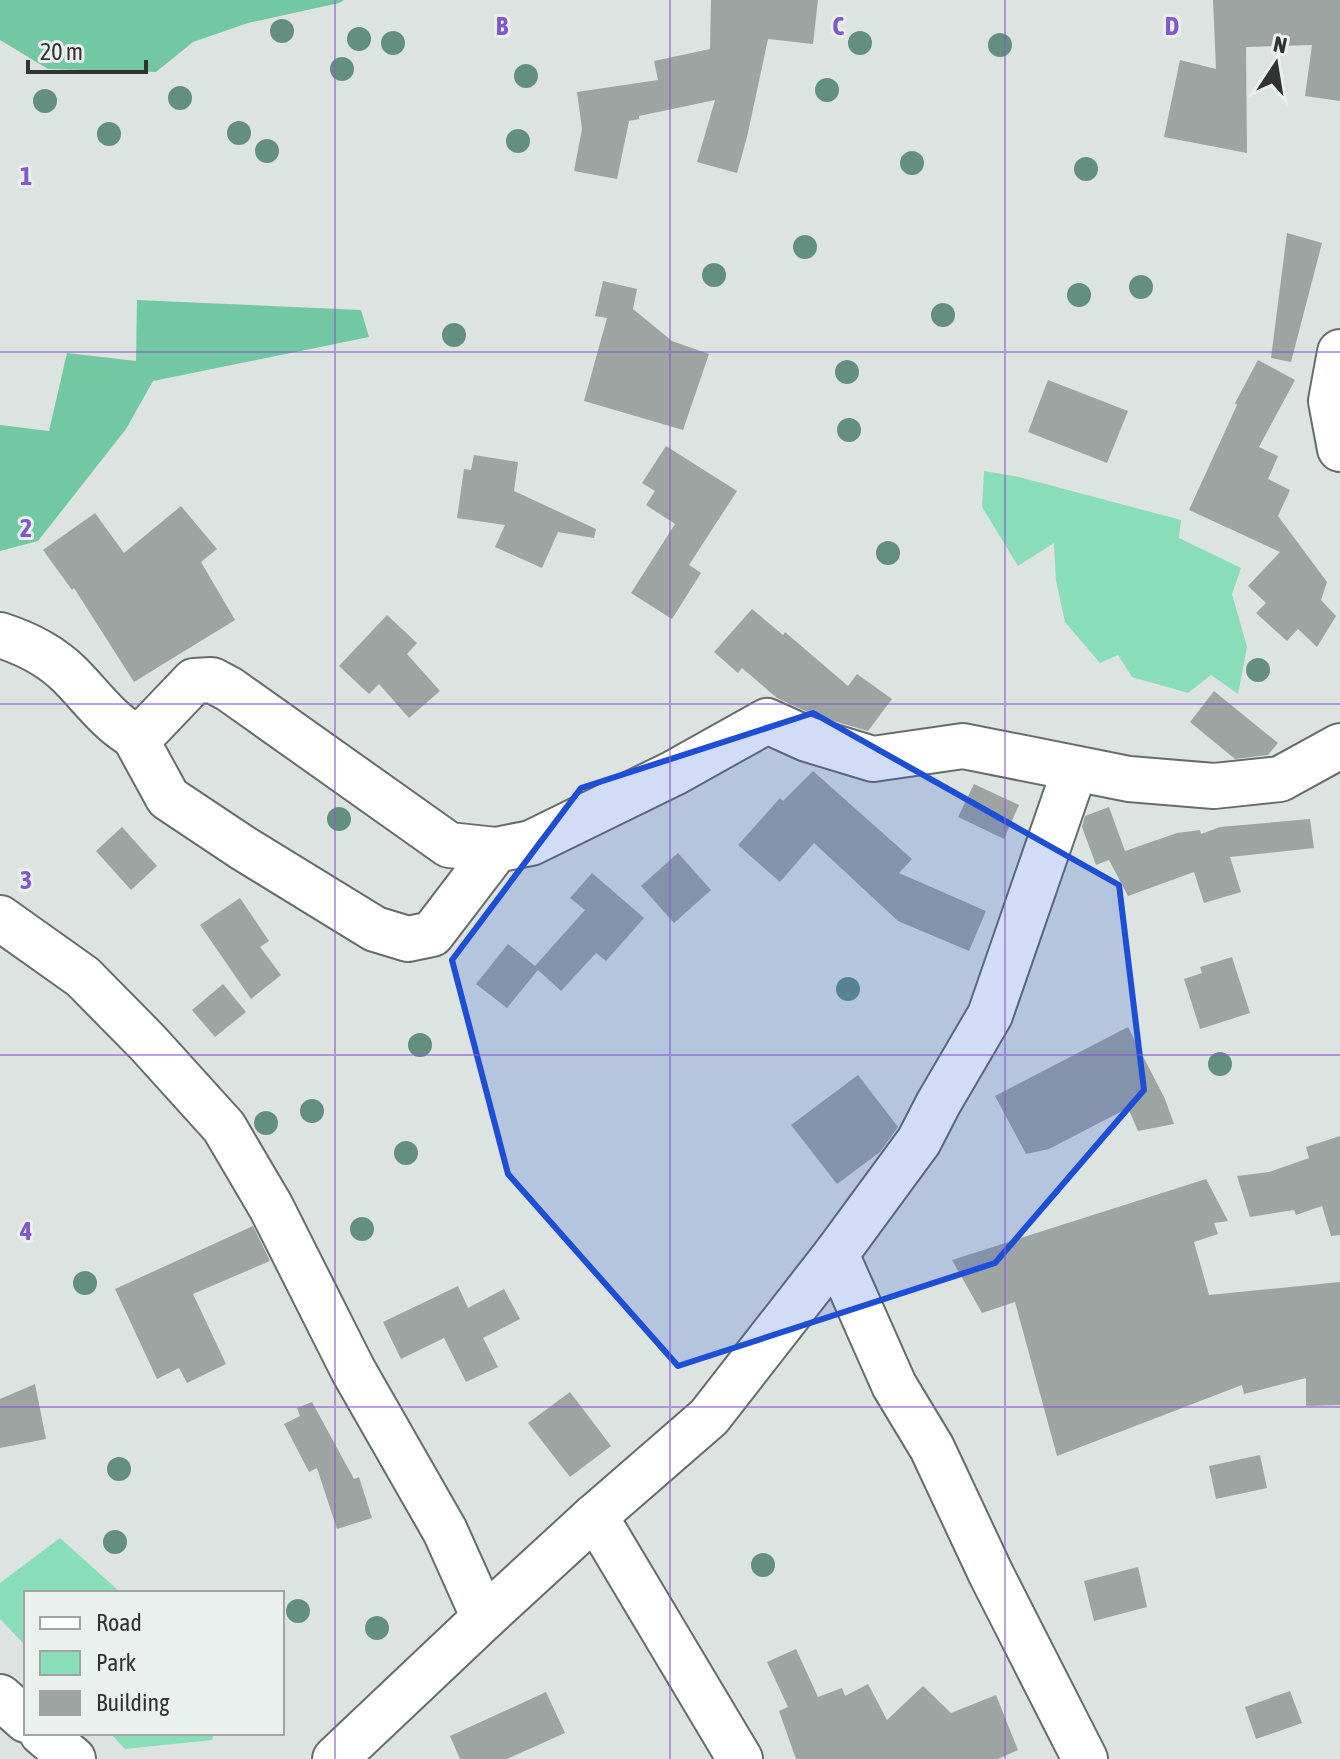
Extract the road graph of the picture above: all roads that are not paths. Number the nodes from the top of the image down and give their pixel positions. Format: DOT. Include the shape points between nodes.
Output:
graph roads {
  1 [pos="1340,352"];
  2 [pos="1340,449"];
  3 [pos="0,635"];
  4 [pos="134,736"];
  5 [pos="1340,746"];
  6 [pos="1075,769"];
  7 [pos="496,850"];
  8 [pos="0,918"];
  9 [pos="836,1254"];
  10 [pos="595,1516"];
  11 [pos="484,1618"];
  12 [pos="0,1697"];
  13 [pos="24,1718"];
  14 [pos="44,1735"];
  15 [pos="73,1759"];
  16 [pos="335,1759"];
  17 [pos="740,1759"];
  18 [pos="1085,1759"];
  1 -- 2 [label="street" via="1331,401"];
  3 -- 4 [label="street" via="26,644 67,672 119,728"];
  4 -- 7 [label="street" via="150,727 194,681 212,680 449,845"];
  4 -- 7 [label="street" via="168,798 375,929 408,939 432,934"];
  5 -- 6 [label="street" via="1280,779 1214,786"];
  6 -- 7 [label="street" via="963,746 873,759 767,721 531,843"];
  6 -- 9 [label="street" via="990,1015 919,1141"];
  8 -- 11 [label="street" via="83,977 224,1127 445,1531"];
  9 -- 10 [label="street" via="709,1417"];
  9 -- 18 [label="street" via="894,1385 932,1448"];
  10 -- 11 [label="street"];
  10 -- 17 [label="street"];
  11 -- 16 [label="street"];
  12 -- 13 [label="street"];
  14 -- 15 [label="street"];
}
